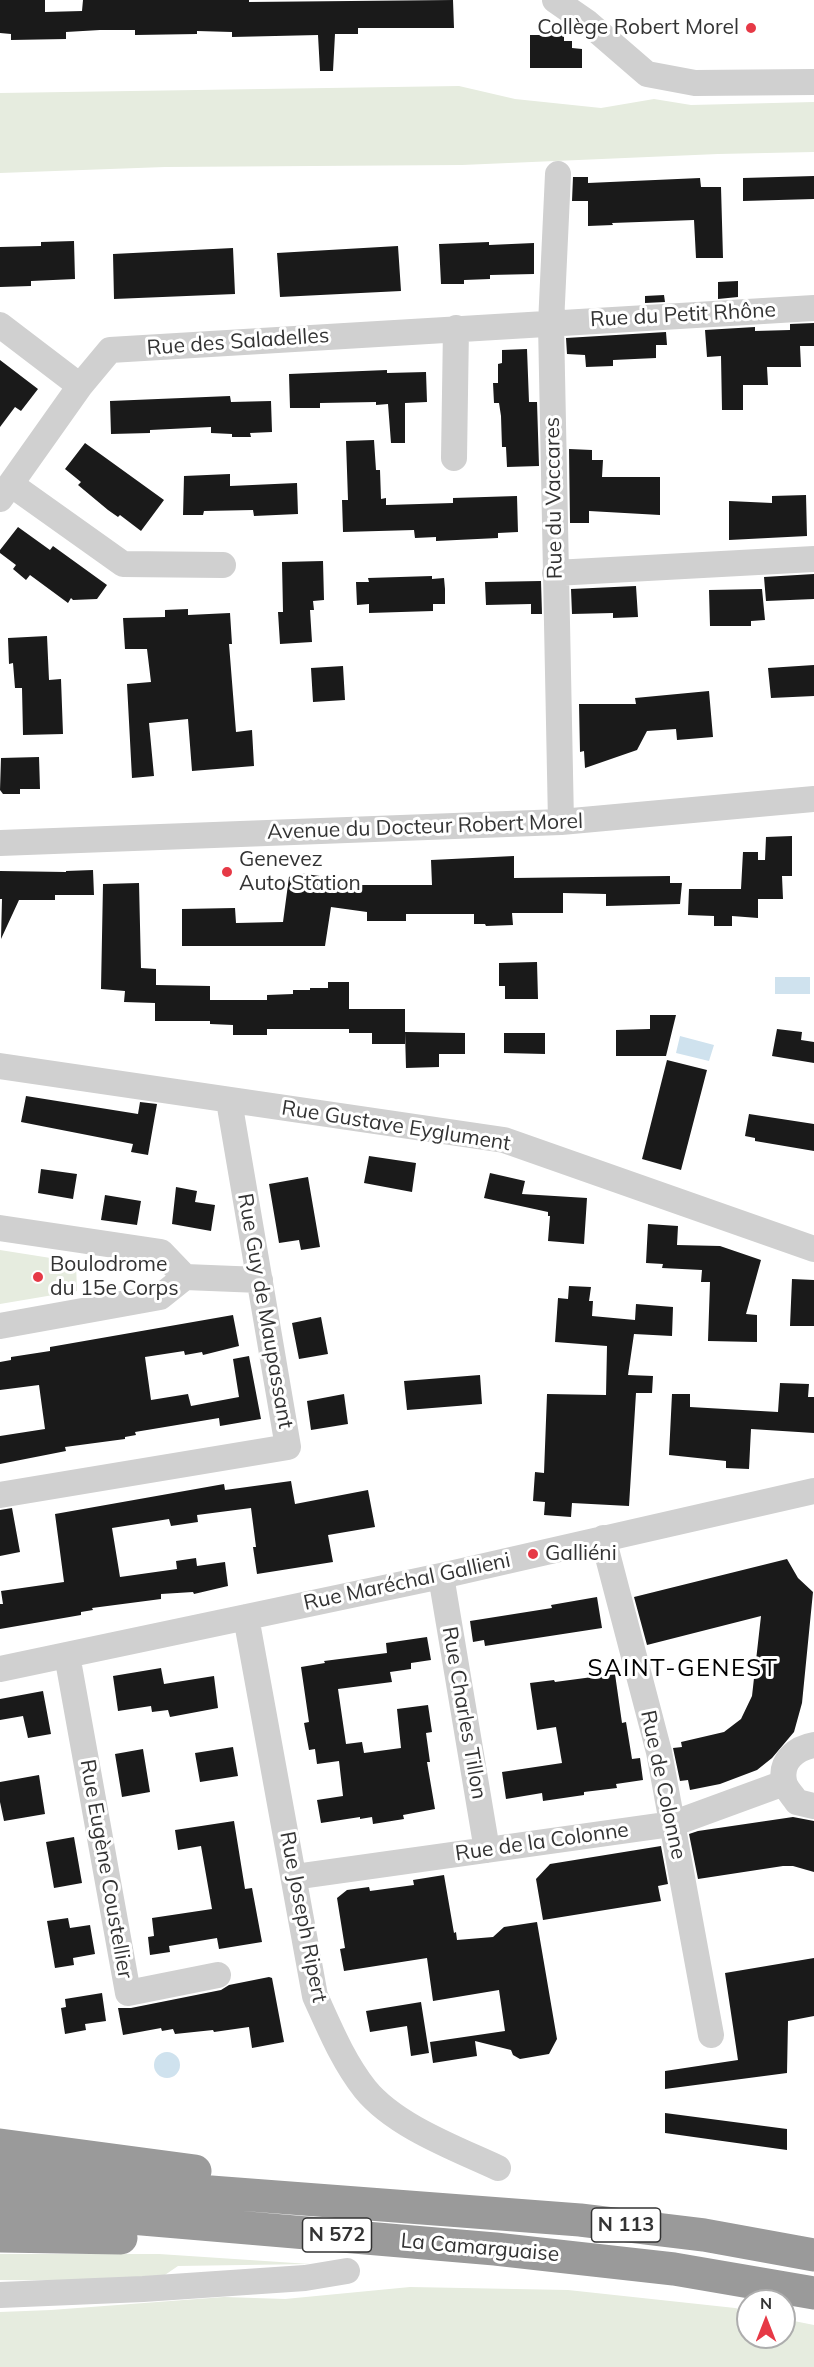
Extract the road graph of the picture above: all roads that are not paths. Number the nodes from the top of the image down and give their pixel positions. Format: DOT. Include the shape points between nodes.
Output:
graph roads {
  1 [pos="555,0"];
  2 [pos="814,82"];
  3 [pos="558,174"];
  4 [pos="814,308"];
  5 [pos="551,324"];
  6 [pos="0,325"];
  7 [pos="456,328"];
  8 [pos="80,386"];
  9 [pos="454,458"];
  10 [pos="6,492"];
  11 [pos="814,559"];
  12 [pos="224,565"];
  13 [pos="555,573"];
  14 [pos="814,799"];
  15 [pos="561,822"];
  16 [pos="0,843"];
  17 [pos="0,1066"];
  18 [pos="229,1101"];
  19 [pos="0,1228"];
  20 [pos="814,1249"];
  21 [pos="185,1277"];
  22 [pos="260,1280"];
  23 [pos="0,1326"];
  24 [pos="814,1491"];
  25 [pos="0,1495"];
  26 [pos="603,1538"];
  27 [pos="441,1576"];
  28 [pos="246,1617"];
  29 [pos="67,1655"];
  30 [pos="0,1669"];
  31 [pos="814,1745"];
  32 [pos="784,1783"];
  33 [pos="814,1806"];
  34 [pos="672,1824"];
  35 [pos="488,1850"];
  36 [pos="294,1877"];
  37 [pos="218,1975"];
  38 [pos="711,2036"];
  39 [pos="0,2145"];
  40 [pos="498,2168"];
  41 [pos="0,2176"];
  42 [pos="0,2207"];
  43 [pos="437,2208"];
  44 [pos="0,2236"];
  45 [pos="814,2255"];
  46 [pos="674,2269"];
  47 [pos="347,2271"];
  48 [pos="814,2293"];
  49 [pos="0,2295"];
  1 -- 2 [label="street" via="647,74 695,83"];
  3 -- 5 [label="street, Rue du Vaccares"];
  4 -- 5 [label="street, Rue du Petit Rhône"];
  5 -- 7 [label="street, Rue des Saladelles"];
  5 -- 13 [label="street, Rue du Vaccares"];
  6 -- 8 [label="street"];
  7 -- 8 [label="street, Rue des Saladelles" via="110,350"];
  7 -- 9 [label="street"];
  8 -- 10 [label="street, Rue des Saladelles"];
  10 -- 12 [label="street" via="123,564"];
  11 -- 13 [label="street"];
  13 -- 15 [label="street, Rue du Vaccares"];
  14 -- 15 [label="street, Avenue du Docteur Robert Morel"];
  15 -- 16 [label="street, Avenue du Docteur Robert Morel"];
  17 -- 18 [label="street, Rue Gustave Eyglument"];
  18 -- 20 [label="street, Rue Gustave Eyglument" via="504,1140"];
  18 -- 22 [label="street, Rue Guy de Maupassant"];
  19 -- 21 [label="street" via="161,1252"];
  21 -- 22 [label="street"];
  21 -- 23 [label="street" via="160,1297"];
  22 -- 25 [label="street, Rue Guy de Maupassant" via="288,1447"];
  24 -- 26 [label="street, Rue Maréchal Gallieni"];
  26 -- 27 [label="street, Rue Maréchal Gallieni"];
  26 -- 34 [label="street, Rue de Colonne" via="659,1752"];
  27 -- 28 [label="street, Rue Maréchal Gallieni"];
  27 -- 35 [label="street, Rue Charles Tillon"];
  28 -- 29 [label="street, Rue Maréchal Gallieni"];
  28 -- 36 [label="street, Rue Joseph Ripert"];
  29 -- 30 [label="street, Rue Maréchal Gallieni"];
  29 -- 37 [label="street, Rue Eugène Coustellier" via="128,1993"];
  31 -- 32 [label="street" via="791,1755 784,1768"];
  32 -- 33 [label="street" via="797,1802"];
  32 -- 34 [label="street, Rue de la Colonne"];
  34 -- 35 [label="street, Rue de la Colonne"];
  34 -- 38 [label="street, Rue de Colonne"];
  35 -- 36 [label="street, Rue de la Colonne"];
  36 -- 40 [label="street, Rue Joseph Ripert" via="315,1996 339,2050 366,2090 400,2119"];
  39 -- 43 [label="highway"];
  41 -- 43 [label="highway, La Camarguaise / N 572"];
  42 -- 46 [label="highway, La Camarguaise / N 572" via="495,2249"];
  43 -- 45 [label="highway, La Camarguaise / N 113" via="704,2235"];
  44 -- 46 [label="highway" via="240,2244 520,2266"];
  46 -- 48 [label="highway, La Camarguaise / N 113"];
  47 -- 49 [label="street" via="305,2278"];
}
